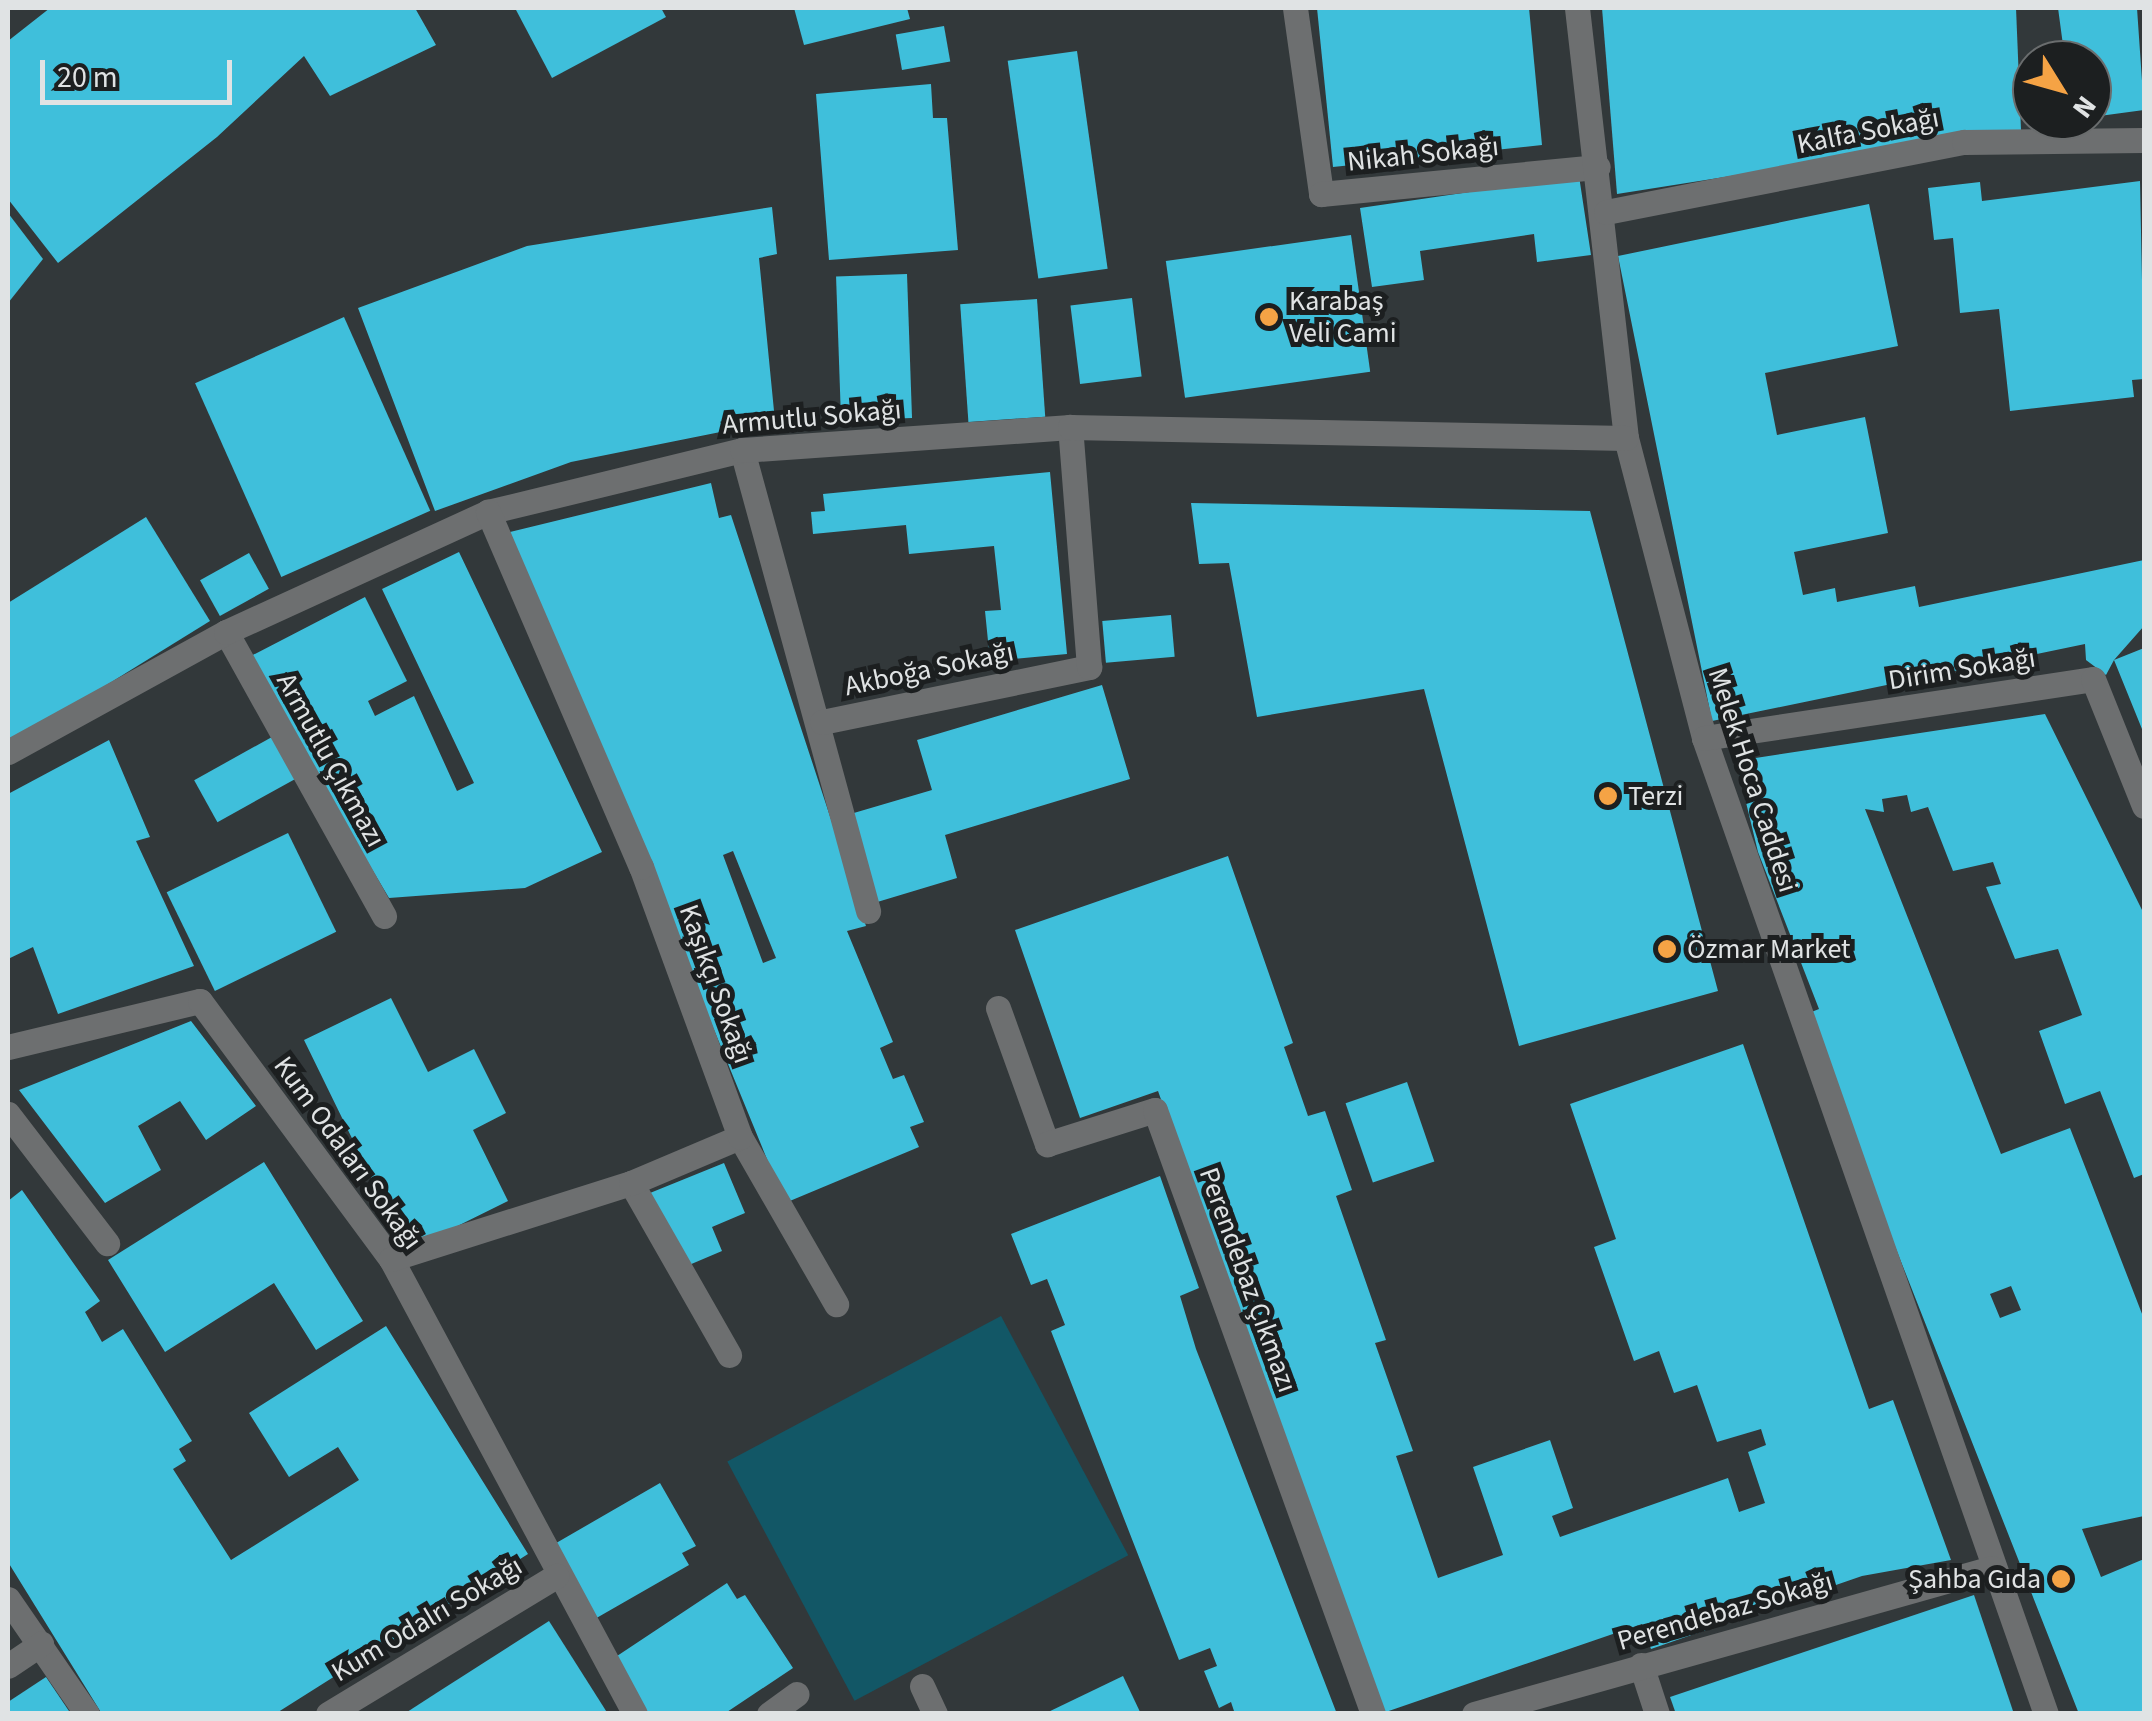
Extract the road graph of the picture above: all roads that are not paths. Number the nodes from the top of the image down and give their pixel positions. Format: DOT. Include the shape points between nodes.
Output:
graph roads {
  1 [pos="1295,8"];
  2 [pos="1577,8"];
  3 [pos="2144,140"];
  4 [pos="1598,166"];
  5 [pos="1606,212"];
  6 [pos="1070,427"];
  7 [pos="1626,438"];
  8 [pos="742,450"];
  9 [pos="488,512"];
  10 [pos="226,632"];
  11 [pos="822,722"];
  12 [pos="1704,738"];
  13 [pos="8,752"];
  14 [pos="2144,806"];
  15 [pos="868,911"];
  16 [pos="384,916"];
  17 [pos="998,1008"];
  18 [pos="8,1047"];
  19 [pos="8,1114"];
  20 [pos="740,1137"];
  21 [pos="630,1183"];
  22 [pos="107,1243"];
  23 [pos="391,1259"];
  24 [pos="836,1304"];
  25 [pos="729,1355"];
  26 [pos="1992,1568"];
  27 [pos="556,1576"];
  28 [pos="8,1599"];
  29 [pos="42,1644"];
  30 [pos="1640,1665"];
  31 [pos="8,1666"];
  32 [pos="922,1686"];
  33 [pos="798,1694"];
  34 [pos="86,1714"];
  35 [pos="328,1714"];
  36 [pos="635,1714"];
  37 [pos="768,1714"];
  38 [pos="935,1714"];
  39 [pos="1373,1714"];
  40 [pos="1474,1714"];
  41 [pos="1656,1714"];
  42 [pos="2046,1714"];
  1 -- 4 [label="street, Nikah Sokağı" via="1321,194"];
  2 -- 4 [label="street, Melek Hoca Caddesi"];
  3 -- 5 [label="street, Kalfa Sokağı" via="1964,142"];
  4 -- 5 [label="street, Melek Hoca Caddesi"];
  5 -- 7 [label="street, Melek Hoca Caddesi"];
  6 -- 7 [label="street, Armutlu Sokağı"];
  6 -- 8 [label="street, Armutlu Sokağı"];
  6 -- 11 [label="street, Akboğa Sokağı" via="1090,667"];
  7 -- 12 [label="street, Melek Hoca Caddesi"];
  8 -- 9 [label="street, Armutlu Sokağı"];
  8 -- 11 [label="street, Akboğa Sokağı"];
  9 -- 10 [label="street, Armutlu Sokağı"];
  9 -- 20 [label="street, Kaşıkçı Sokağı" via="641,867"];
  10 -- 13 [label="street, Armutlu Sokağı"];
  10 -- 16 [label="street, Armutlu Çıkmazı"];
  11 -- 15 [label="street"];
  12 -- 14 [label="street, Dirim Sokağı" via="2093,679"];
  12 -- 26 [label="street, Melek Hoca Caddesi"];
  17 -- 39 [label="street, Perendebaz Çıkmazı" via="1047,1144 1155,1110"];
  18 -- 23 [label="street, Kum Odaları Sokağı" via="200,1000"];
  19 -- 22 [label="street"];
  20 -- 21 [label="street"];
  20 -- 24 [label="street, Kaşıkçı Sokağı"];
  21 -- 23 [label="street"];
  21 -- 25 [label="street"];
  23 -- 27 [label="street, Kum Odaları Sokağı"];
  26 -- 30 [label="street, Perendebaz Sokağı"];
  26 -- 42 [label="street, Melek Hoca Caddesi"];
  27 -- 35 [label="street, Kum Odalrı Sokağı"];
  27 -- 36 [label="street, Kum Odaları Sokağı"];
  28 -- 29 [label="street"];
  29 -- 31 [label="street"];
  29 -- 34 [label="street"];
  30 -- 40 [label="street, Perendebaz Sokağı"];
  30 -- 41 [label="street"];
  32 -- 38 [label="street"];
  33 -- 37 [label="street"];
}
